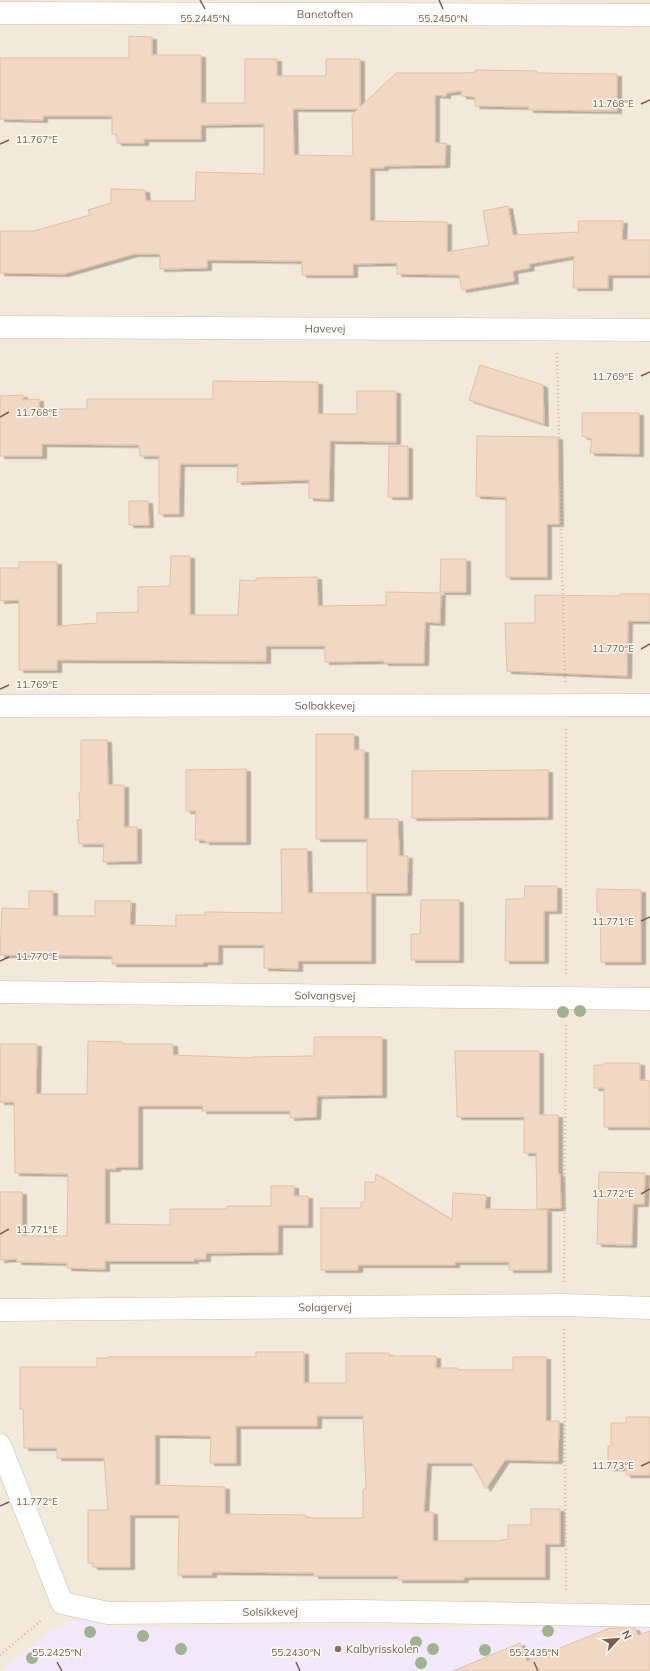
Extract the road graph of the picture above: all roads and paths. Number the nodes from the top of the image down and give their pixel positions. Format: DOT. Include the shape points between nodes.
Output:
graph roads {
  1 [pos="202,6"];
  2 [pos="0,13"];
  3 [pos="650,15"];
  4 [pos="0,327"];
  5 [pos="556,330"];
  6 [pos="650,330"];
  7 [pos="566,705"];
  8 [pos="650,705"];
  9 [pos="0,706"];
  10 [pos="0,992"];
  11 [pos="566,998"];
  12 [pos="650,1000"];
  13 [pos="564,1305"];
  14 [pos="650,1308"];
  15 [pos="0,1310"];
  16 [pos="0,1445"];
  17 [pos="62,1603"];
  18 [pos="566,1616"];
  19 [pos="650,1616"];
  20 [pos="0,1655"];
  1 -- 2 [label="street, Banetoften"];
  1 -- 3 [label="street, Banetoften"];
  4 -- 5 [label="street, Havevej"];
  5 -- 6 [label="street, Havevej"];
  5 -- 7 [label="path"];
  7 -- 8 [label="street, Solbakkevej"];
  7 -- 9 [label="street, Solbakkevej"];
  7 -- 11 [label="path"];
  10 -- 11 [label="street, Solvangsvej"];
  11 -- 12 [label="street, Solvangsvej"];
  11 -- 13 [label="path"];
  13 -- 14 [label="street, Solagervej"];
  13 -- 15 [label="street, Solagervej"];
  13 -- 18 [label="path"];
  16 -- 17 [label="street"];
  17 -- 18 [label="street, Solsikkevej" via="108,1613 358,1611"];
  17 -- 20 [label="path"];
  18 -- 19 [label="street, Solsikkevej"];
}
